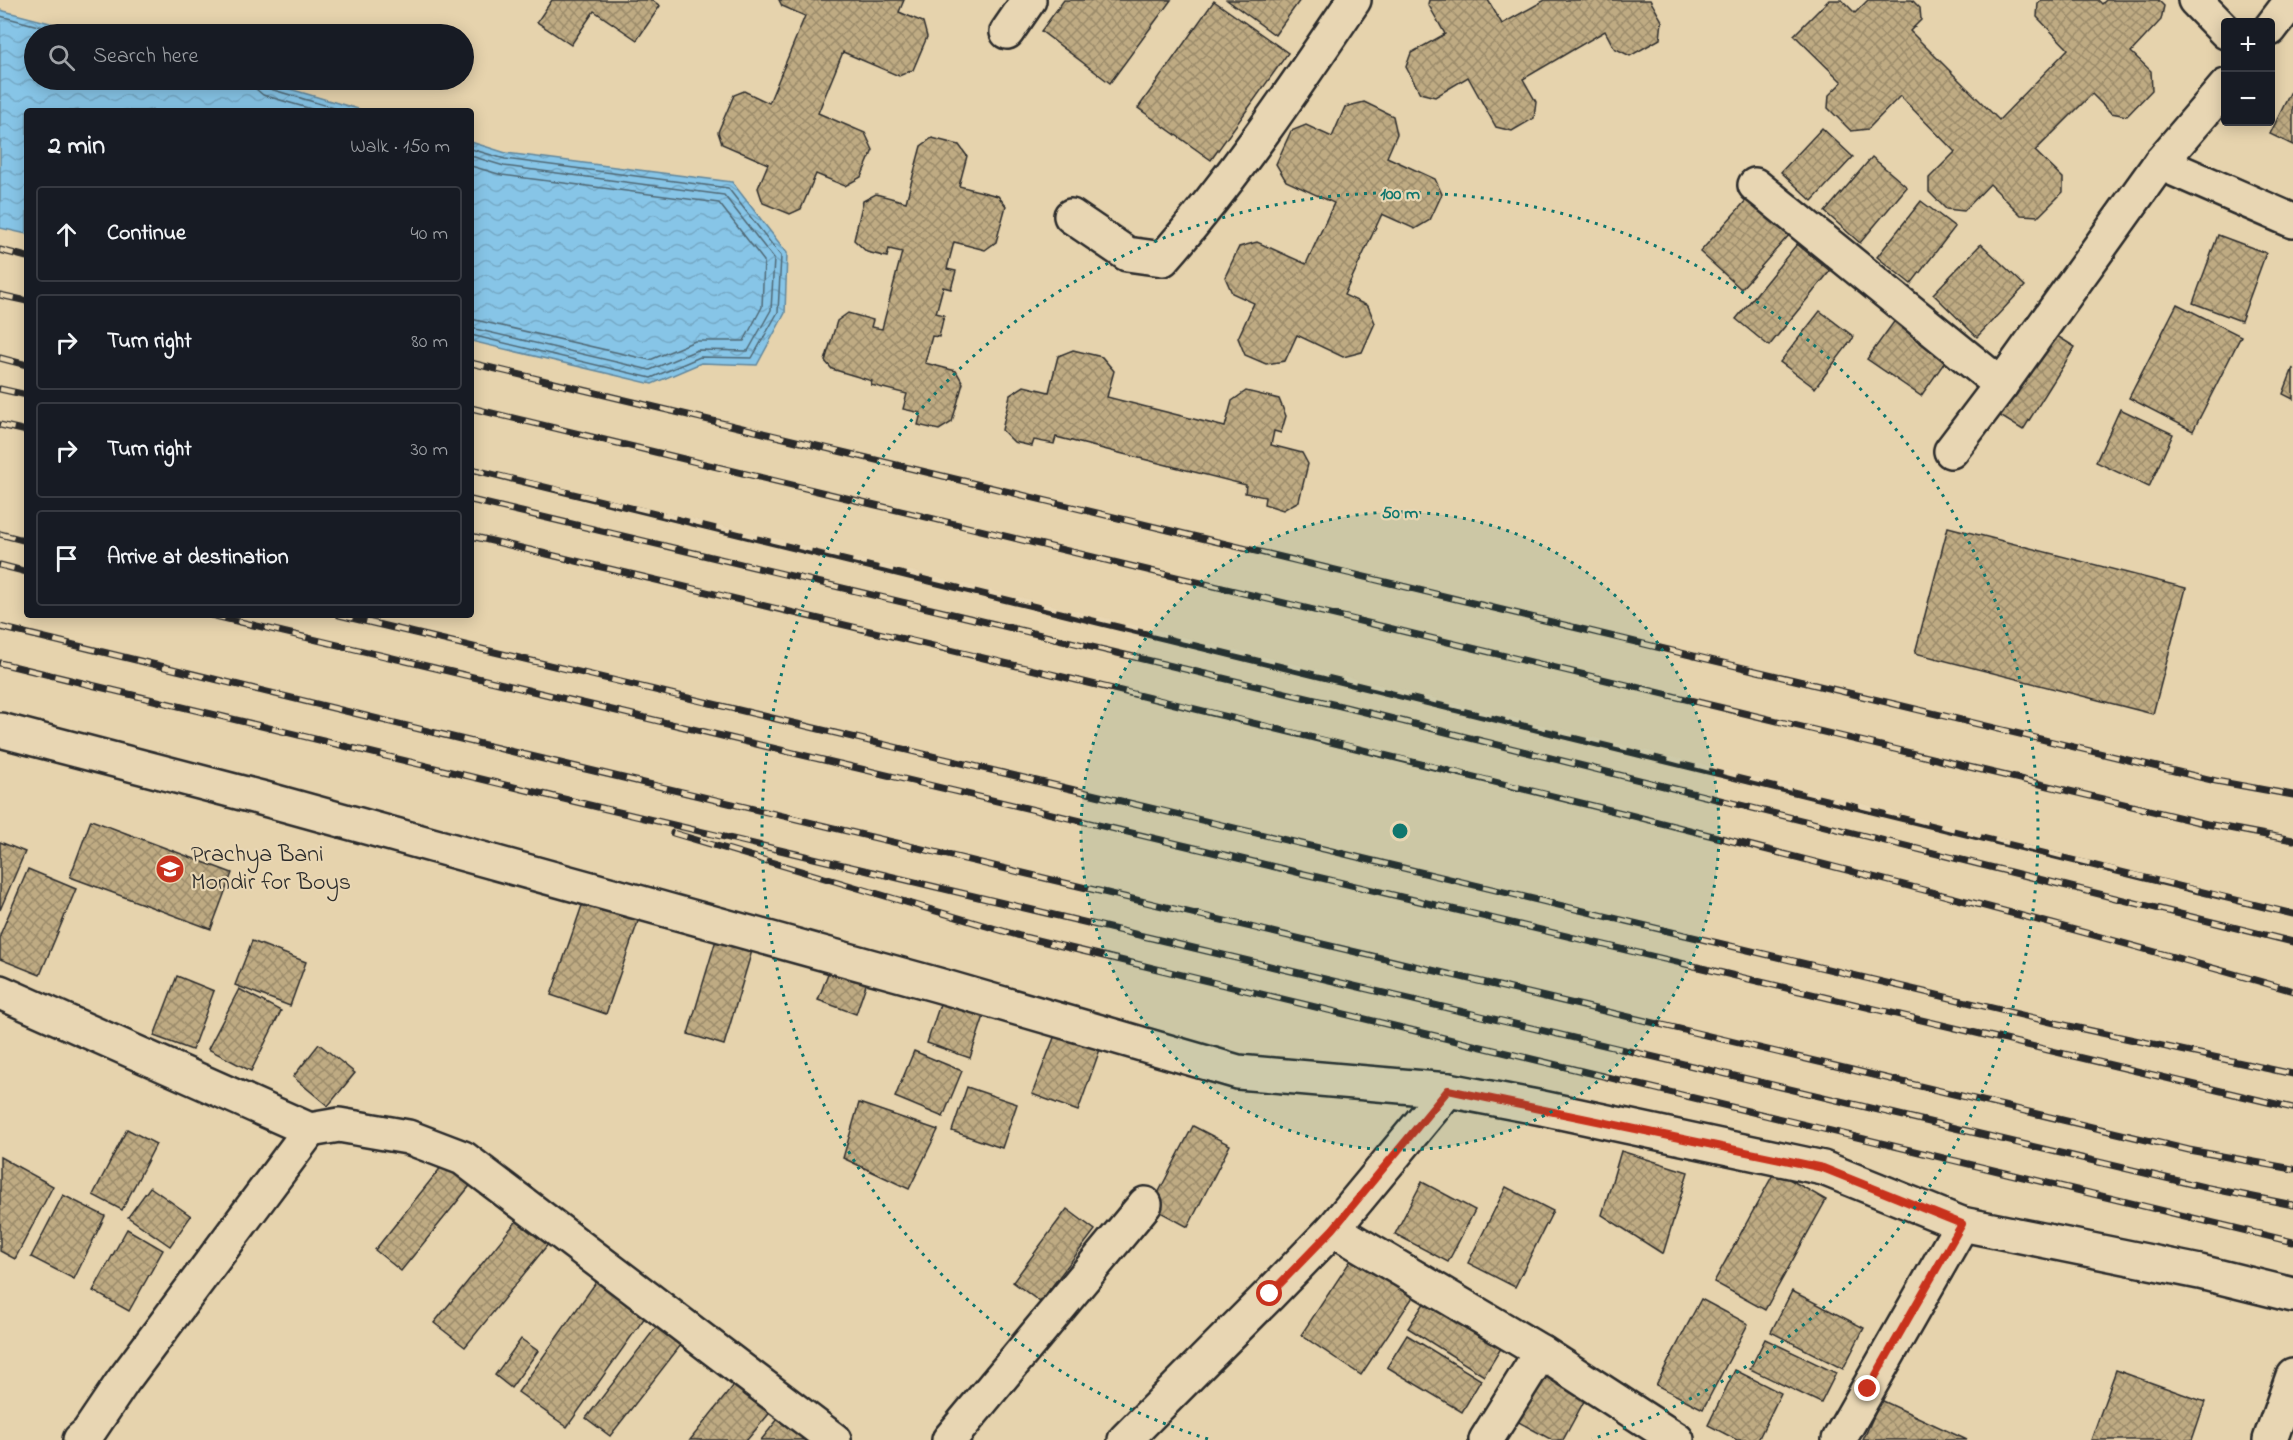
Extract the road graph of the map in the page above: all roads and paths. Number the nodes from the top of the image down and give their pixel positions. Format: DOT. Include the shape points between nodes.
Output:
graph roads {
  1 [pos="1029,0"];
  2 [pos="1354,0"];
  3 [pos="2195,0"];
  4 [pos="2292,0"];
  5 [pos="2275,23"];
  6 [pos="2221,27"];
  7 [pos="1007,32"];
  8 [pos="2221,92"];
  9 [pos="2160,163"];
  10 [pos="1755,185"];
  11 [pos="1071,216"];
  12 [pos="2293,221"];
  13 [pos="2001,385"];
  14 [pos="1951,451"];
  15 [pos="0,730"];
  16 [pos="0,992"];
  17 [pos="1448,1090"];
  18 [pos="310,1130"];
  19 [pos="1145,1204"];
  20 [pos="1962,1224"];
  21 [pos="1333,1229"];
  22 [pos="2293,1295"];
  23 [pos="1541,1352"];
  24 [pos="2293,1376"];
  25 [pos="80,1440"];
  26 [pos="834,1440"];
  27 [pos="949,1440"];
  28 [pos="1125,1440"];
  29 [pos="1486,1440"];
  30 [pos="1677,1440"];
  31 [pos="1839,1440"];
  32 [pos="2270,1440"];
  1 -- 7 [label="street"];
  2 -- 11 [label="street" via="1284,104 1192,226 1162,259 1126,254"];
  3 -- 6 [label="street"];
  4 -- 5 [label="street"];
  8 -- 9 [label="street"];
  9 -- 12 [label="street"];
  9 -- 13 [label="street"];
  10 -- 13 [label="street"];
  13 -- 14 [label="street"];
  15 -- 17 [label="street" via="265,799 1238,1072"];
  16 -- 18 [label="street"];
  17 -- 20 [label="street" via="1823,1168"];
  17 -- 21 [label="street"];
  18 -- 25 [label="street"];
  18 -- 26 [label="street" via="339,1125 408,1137 463,1158"];
  19 -- 27 [label="street"];
  20 -- 22 [label="street"];
  20 -- 31 [label="street"];
  21 -- 23 [label="street"];
  21 -- 28 [label="street"];
  23 -- 29 [label="street"];
  23 -- 30 [label="street"];
  24 -- 32 [label="street"];
}
